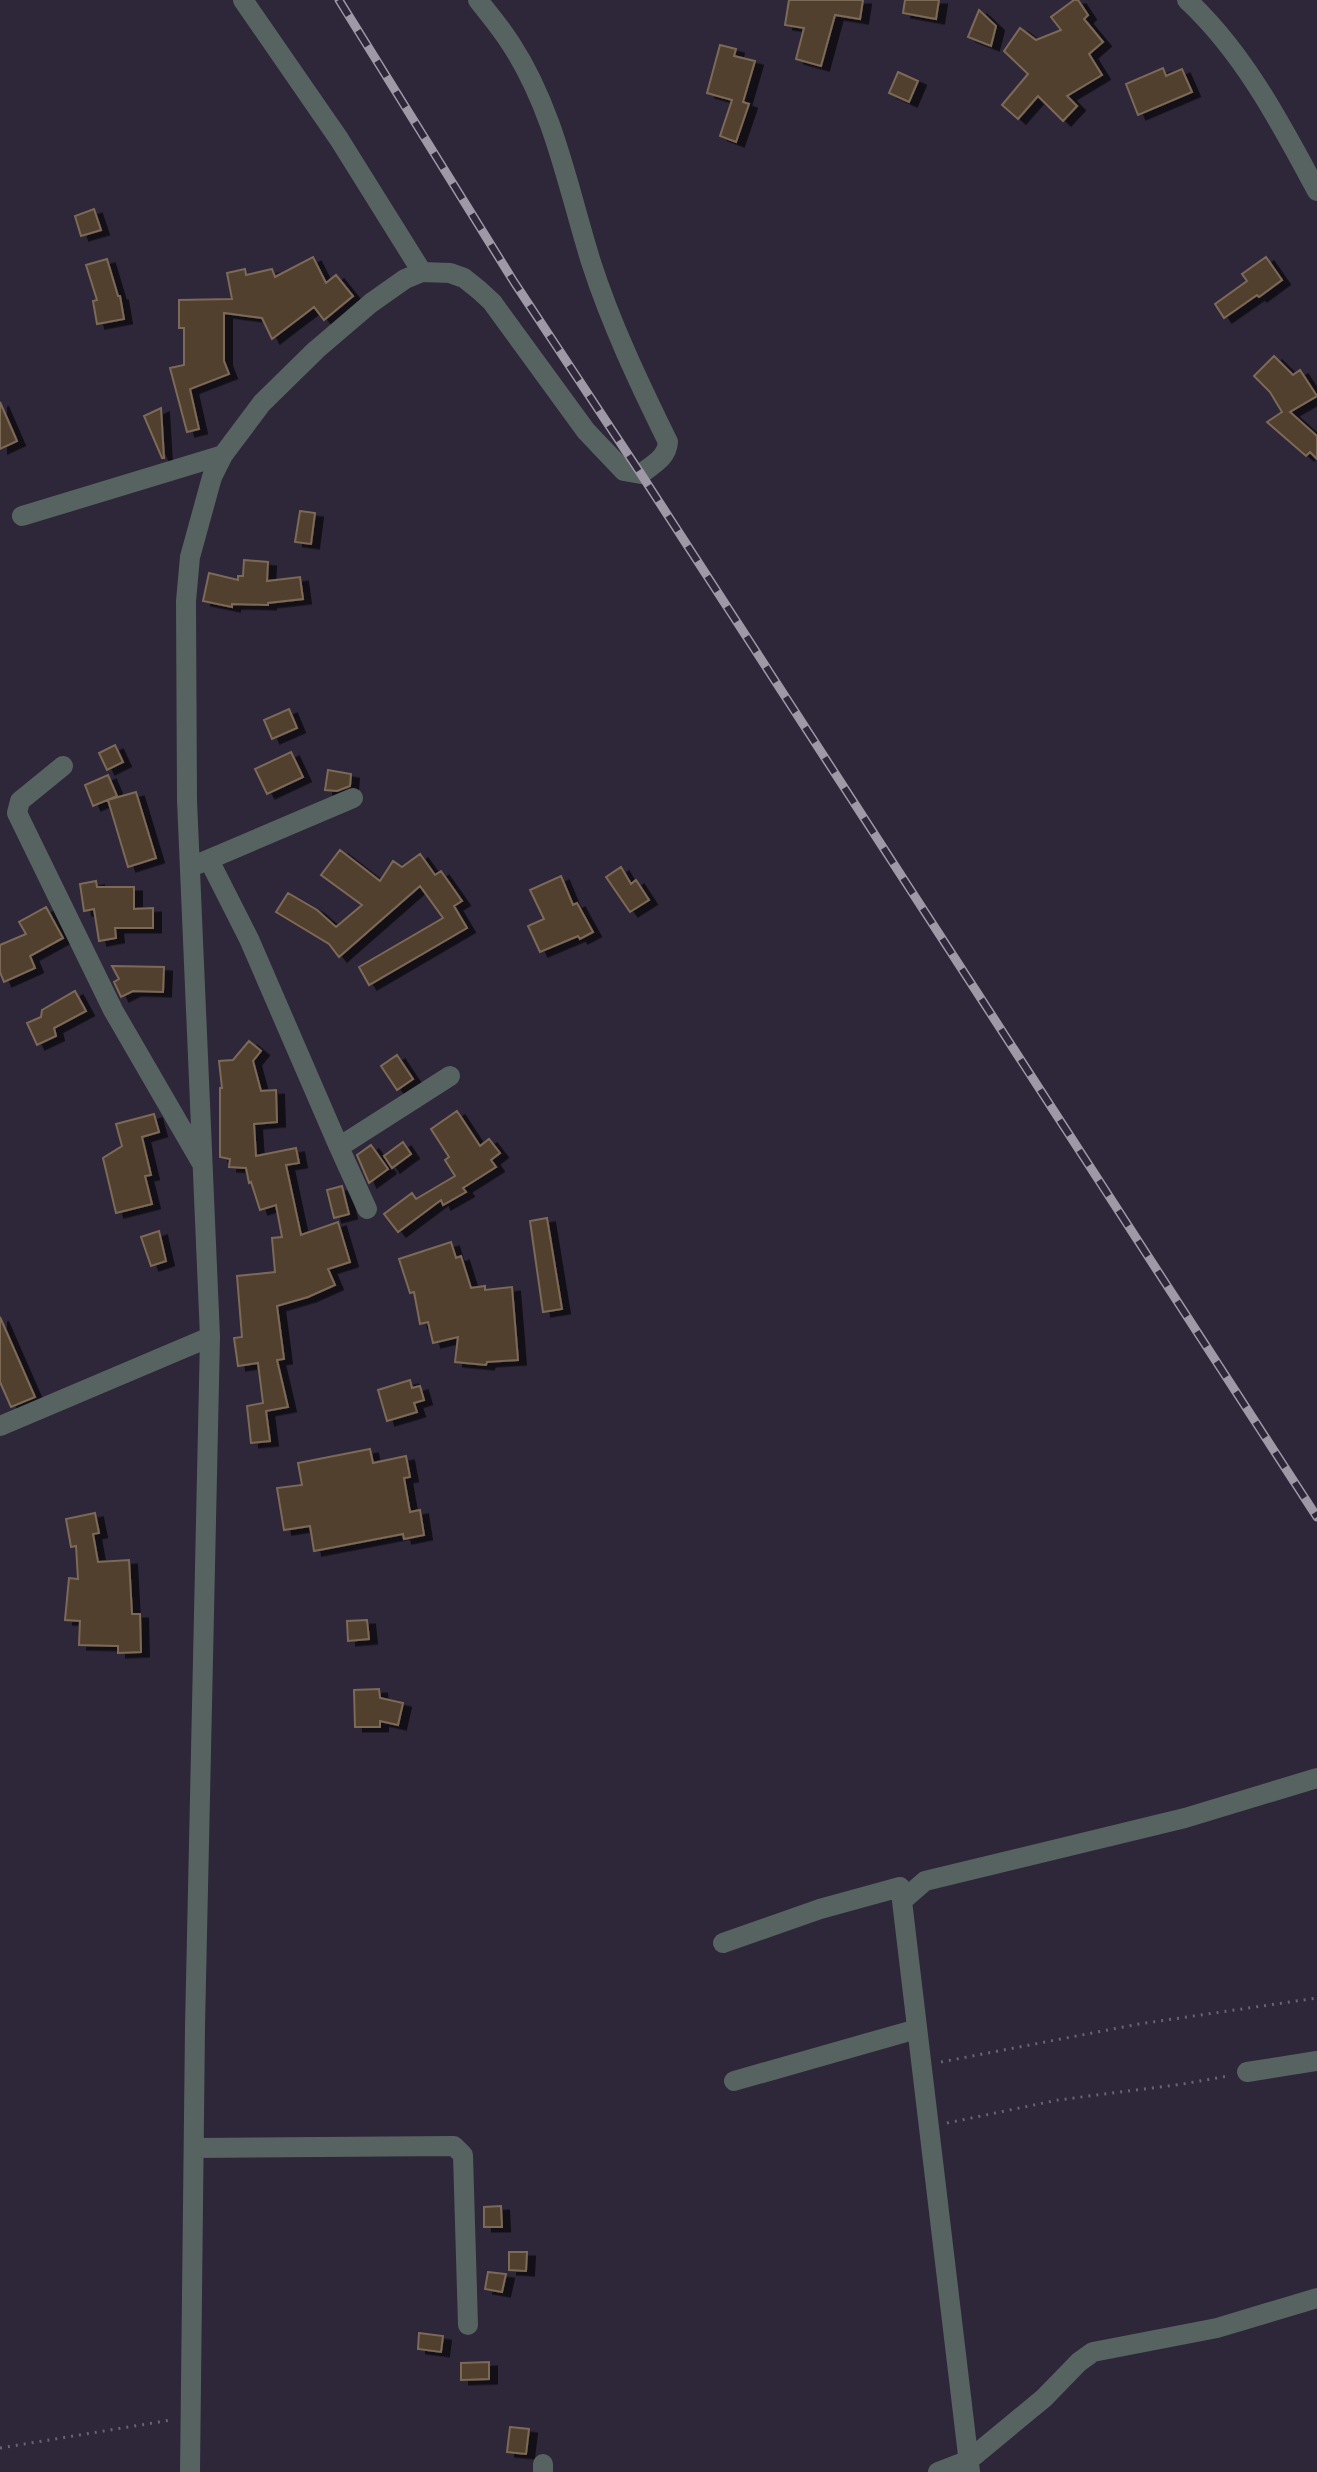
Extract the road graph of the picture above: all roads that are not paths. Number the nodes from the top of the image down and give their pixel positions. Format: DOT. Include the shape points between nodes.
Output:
graph roads {
  1 [pos="243,0"];
  2 [pos="478,0"];
  3 [pos="1190,1"];
  4 [pos="1317,191"];
  5 [pos="422,272"];
  6 [pos="223,455"];
  7 [pos="22,516"];
  8 [pos="63,766"];
  9 [pos="353,798"];
  10 [pos="200,863"];
  11 [pos="450,1076"];
  12 [pos="339,1147"];
  13 [pos="203,1166"];
  14 [pos="367,1209"];
  15 [pos="210,1337"];
  16 [pos="0,1426"];
  17 [pos="1317,1778"];
  18 [pos="902,1901"];
  19 [pos="723,1943"];
  20 [pos="917,2029"];
  21 [pos="1317,2061"];
  22 [pos="1247,2072"];
  23 [pos="734,2081"];
  24 [pos="194,2148"];
  25 [pos="1317,2298"];
  26 [pos="468,2325"];
  27 [pos="970,2466"];
  28 [pos="190,2472"];
  29 [pos="938,2472"];
  1 -- 5 [label="street"];
  2 -- 5 [label="street" via="534,88 561,157 591,264 668,442 666,453 641,474 624,471 586,431 492,302 464,278"];
  3 -- 4 [label="street" via="1265,98"];
  5 -- 6 [label="street" via="371,303 316,350 262,403"];
  6 -- 7 [label="street"];
  6 -- 10 [label="street" via="203,504 186,601 187,800"];
  8 -- 13 [label="street" via="20,801 17,813 113,1010"];
  9 -- 10 [label="street"];
  10 -- 12 [label="street" via="249,939"];
  10 -- 13 [label="street"];
  11 -- 12 [label="street"];
  12 -- 14 [label="street"];
  13 -- 15 [label="street"];
  15 -- 16 [label="street"];
  15 -- 24 [label="street"];
  17 -- 18 [label="street" via="1185,1818 925,1881"];
  18 -- 19 [label="street" via="900,1887"];
  18 -- 20 [label="street"];
  20 -- 23 [label="street"];
  20 -- 27 [label="street"];
  21 -- 22 [label="street"];
  24 -- 26 [label="street" via="454,2146 463,2155"];
  24 -- 28 [label="street"];
  25 -- 27 [label="street" via="1217,2328 1093,2352"];
  27 -- 29 [label="street"];
}
